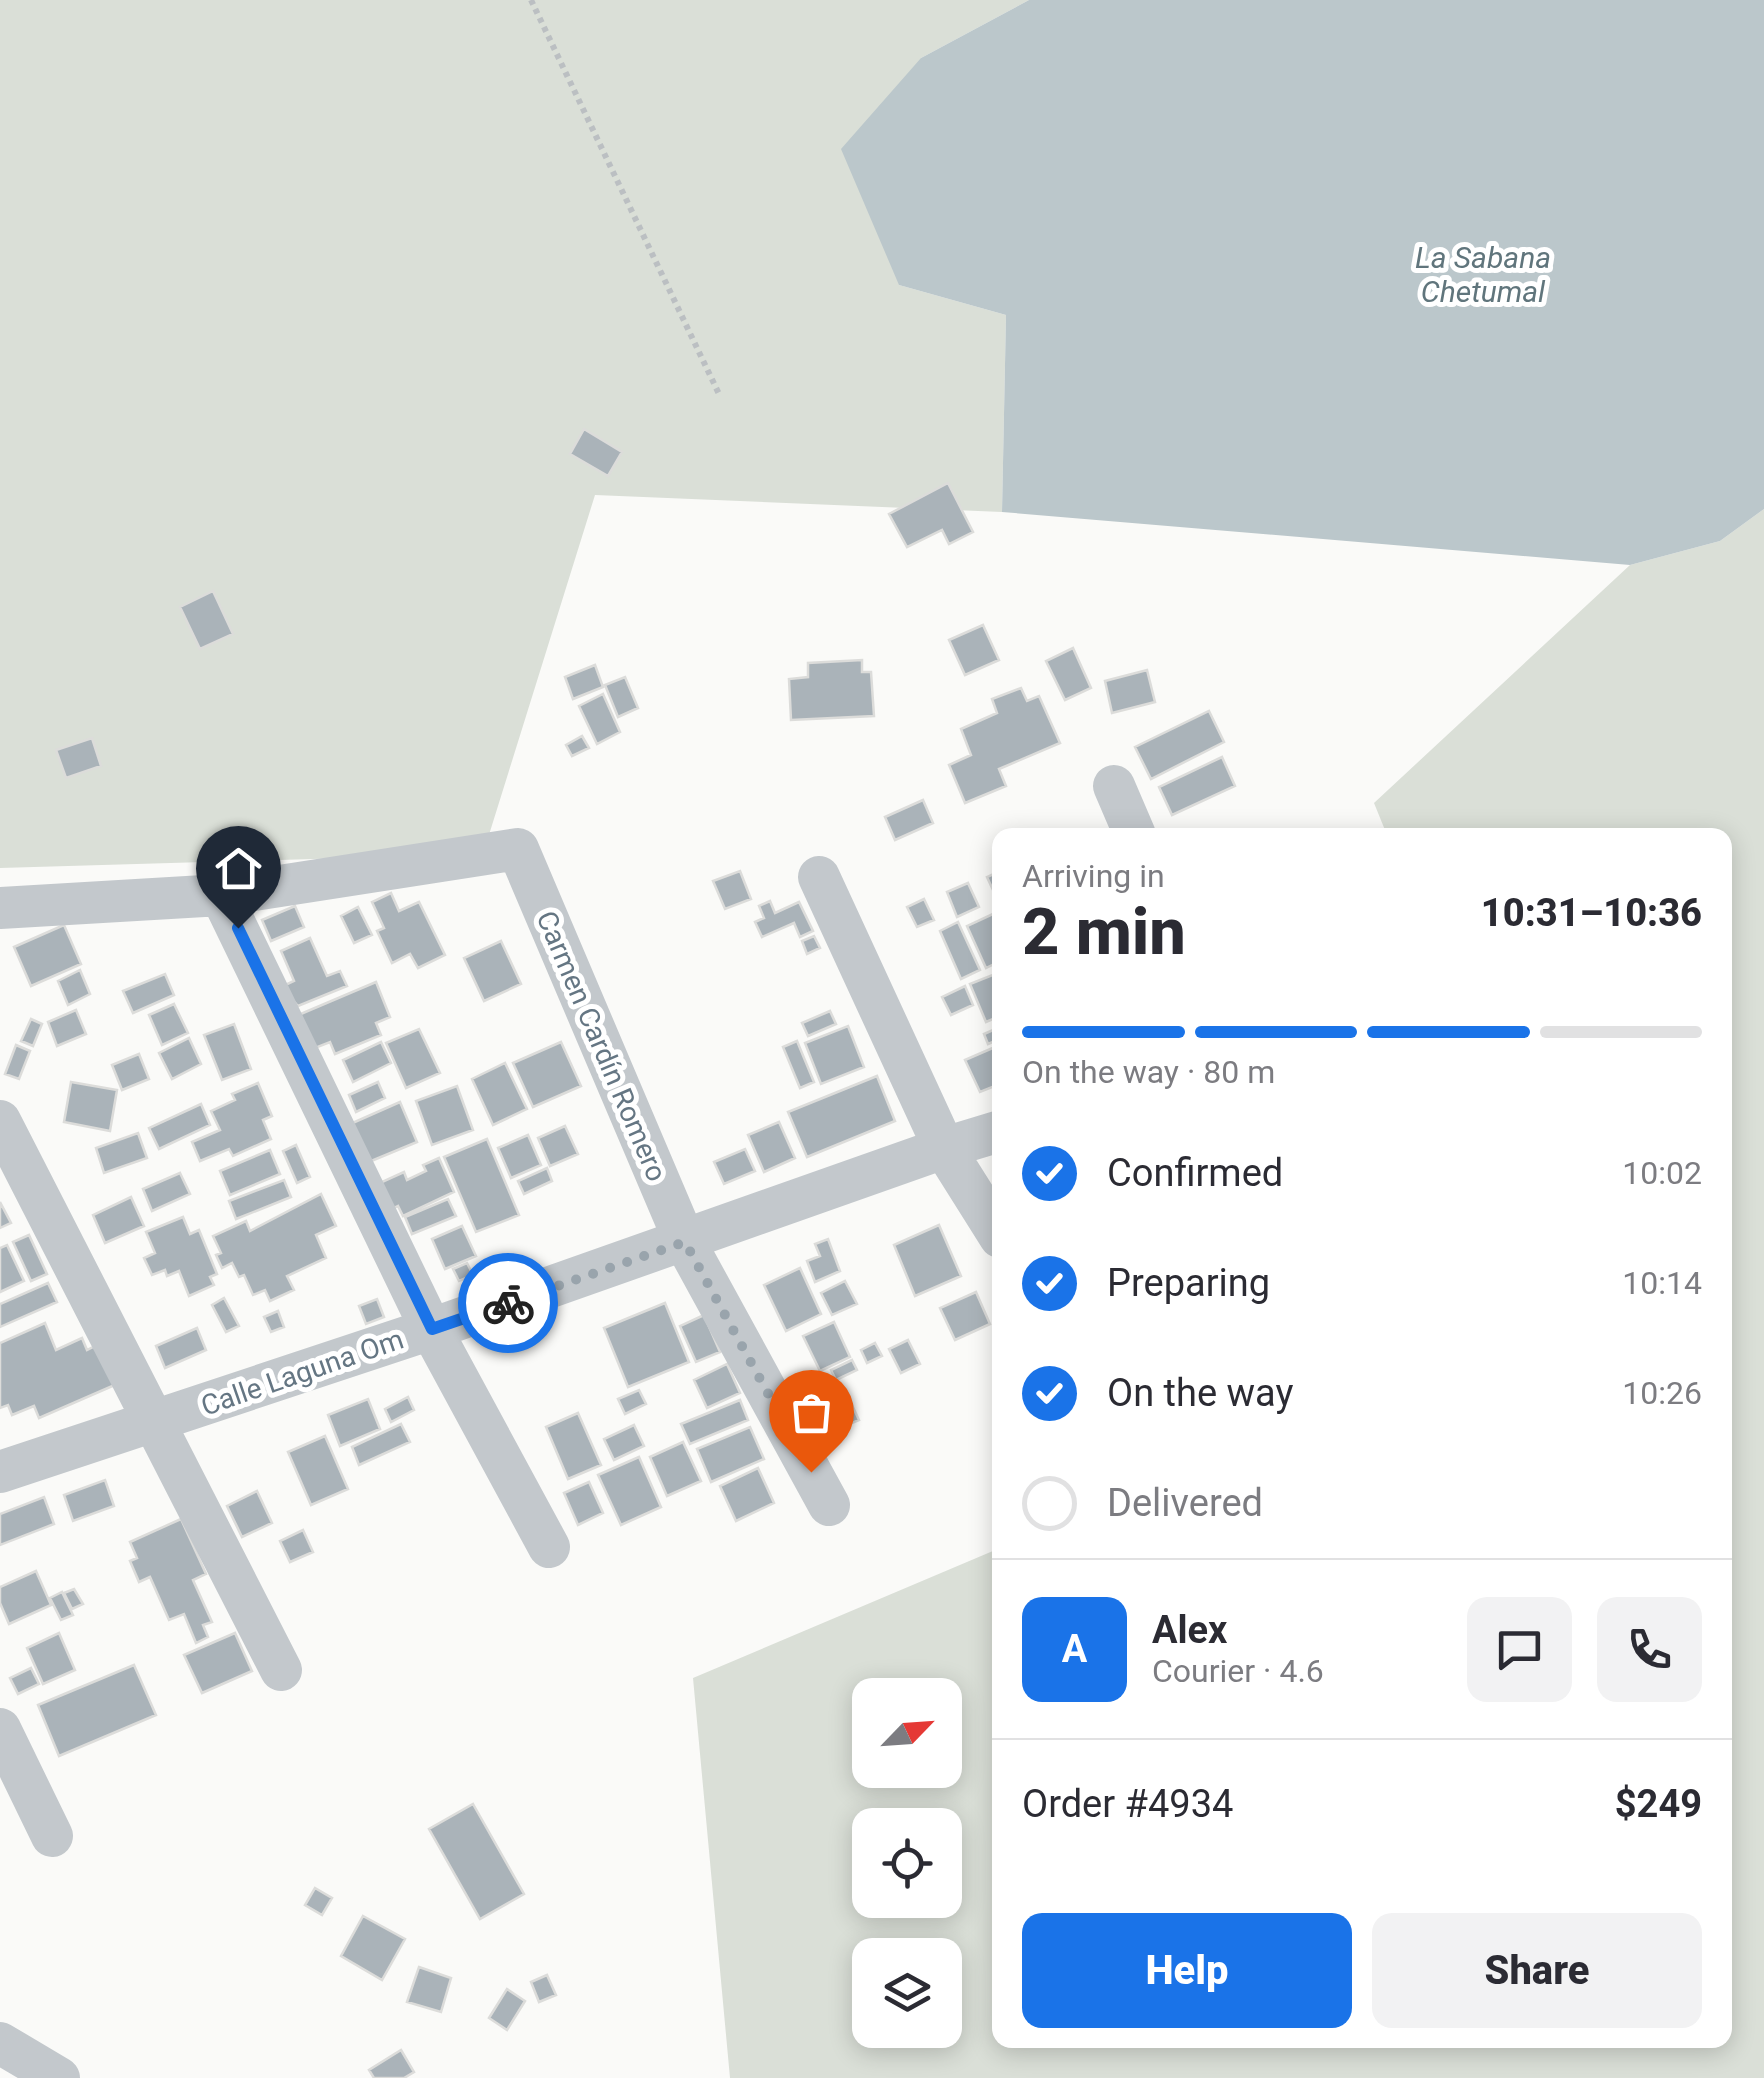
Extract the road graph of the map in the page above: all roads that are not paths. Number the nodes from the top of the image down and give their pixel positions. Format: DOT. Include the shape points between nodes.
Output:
graph roads {
  1 [pos="1114,786"];
  2 [pos="1133,828"];
  3 [pos="819,876"];
  4 [pos="221,895"];
  5 [pos="0,908"];
  6 [pos="0,1121"];
  7 [pos="992,1133"];
  8 [pos="944,1148"];
  9 [pos="992,1224"];
  10 [pos="685,1242"];
  11 [pos="432,1329"];
  12 [pos="152,1423"];
  13 [pos="0,1472"];
  14 [pos="829,1505"];
  15 [pos="549,1548"];
  16 [pos="281,1670"];
  17 [pos="0,1729"];
  18 [pos="52,1836"];
  19 [pos="0,2044"];
  20 [pos="59,2078"];
  1 -- 2 [label="street"];
  3 -- 8 [label="street"];
  4 -- 5 [label="street"];
  4 -- 10 [label="street, Carmen Cardín Romero" via="518,849"];
  4 -- 11 [label="street"];
  6 -- 12 [label="street"];
  7 -- 8 [label="street, Calle Laguna Om"];
  8 -- 9 [label="street"];
  8 -- 10 [label="street, Calle Laguna Om"];
  10 -- 11 [label="street, Calle Laguna Om"];
  10 -- 14 [label="street, Carmen Cardín Romero"];
  11 -- 12 [label="street, Calle Laguna Om"];
  11 -- 15 [label="street"];
  12 -- 13 [label="street, Calle Laguna Om"];
  12 -- 16 [label="street"];
  17 -- 18 [label="street"];
  19 -- 20 [label="street"];
}
